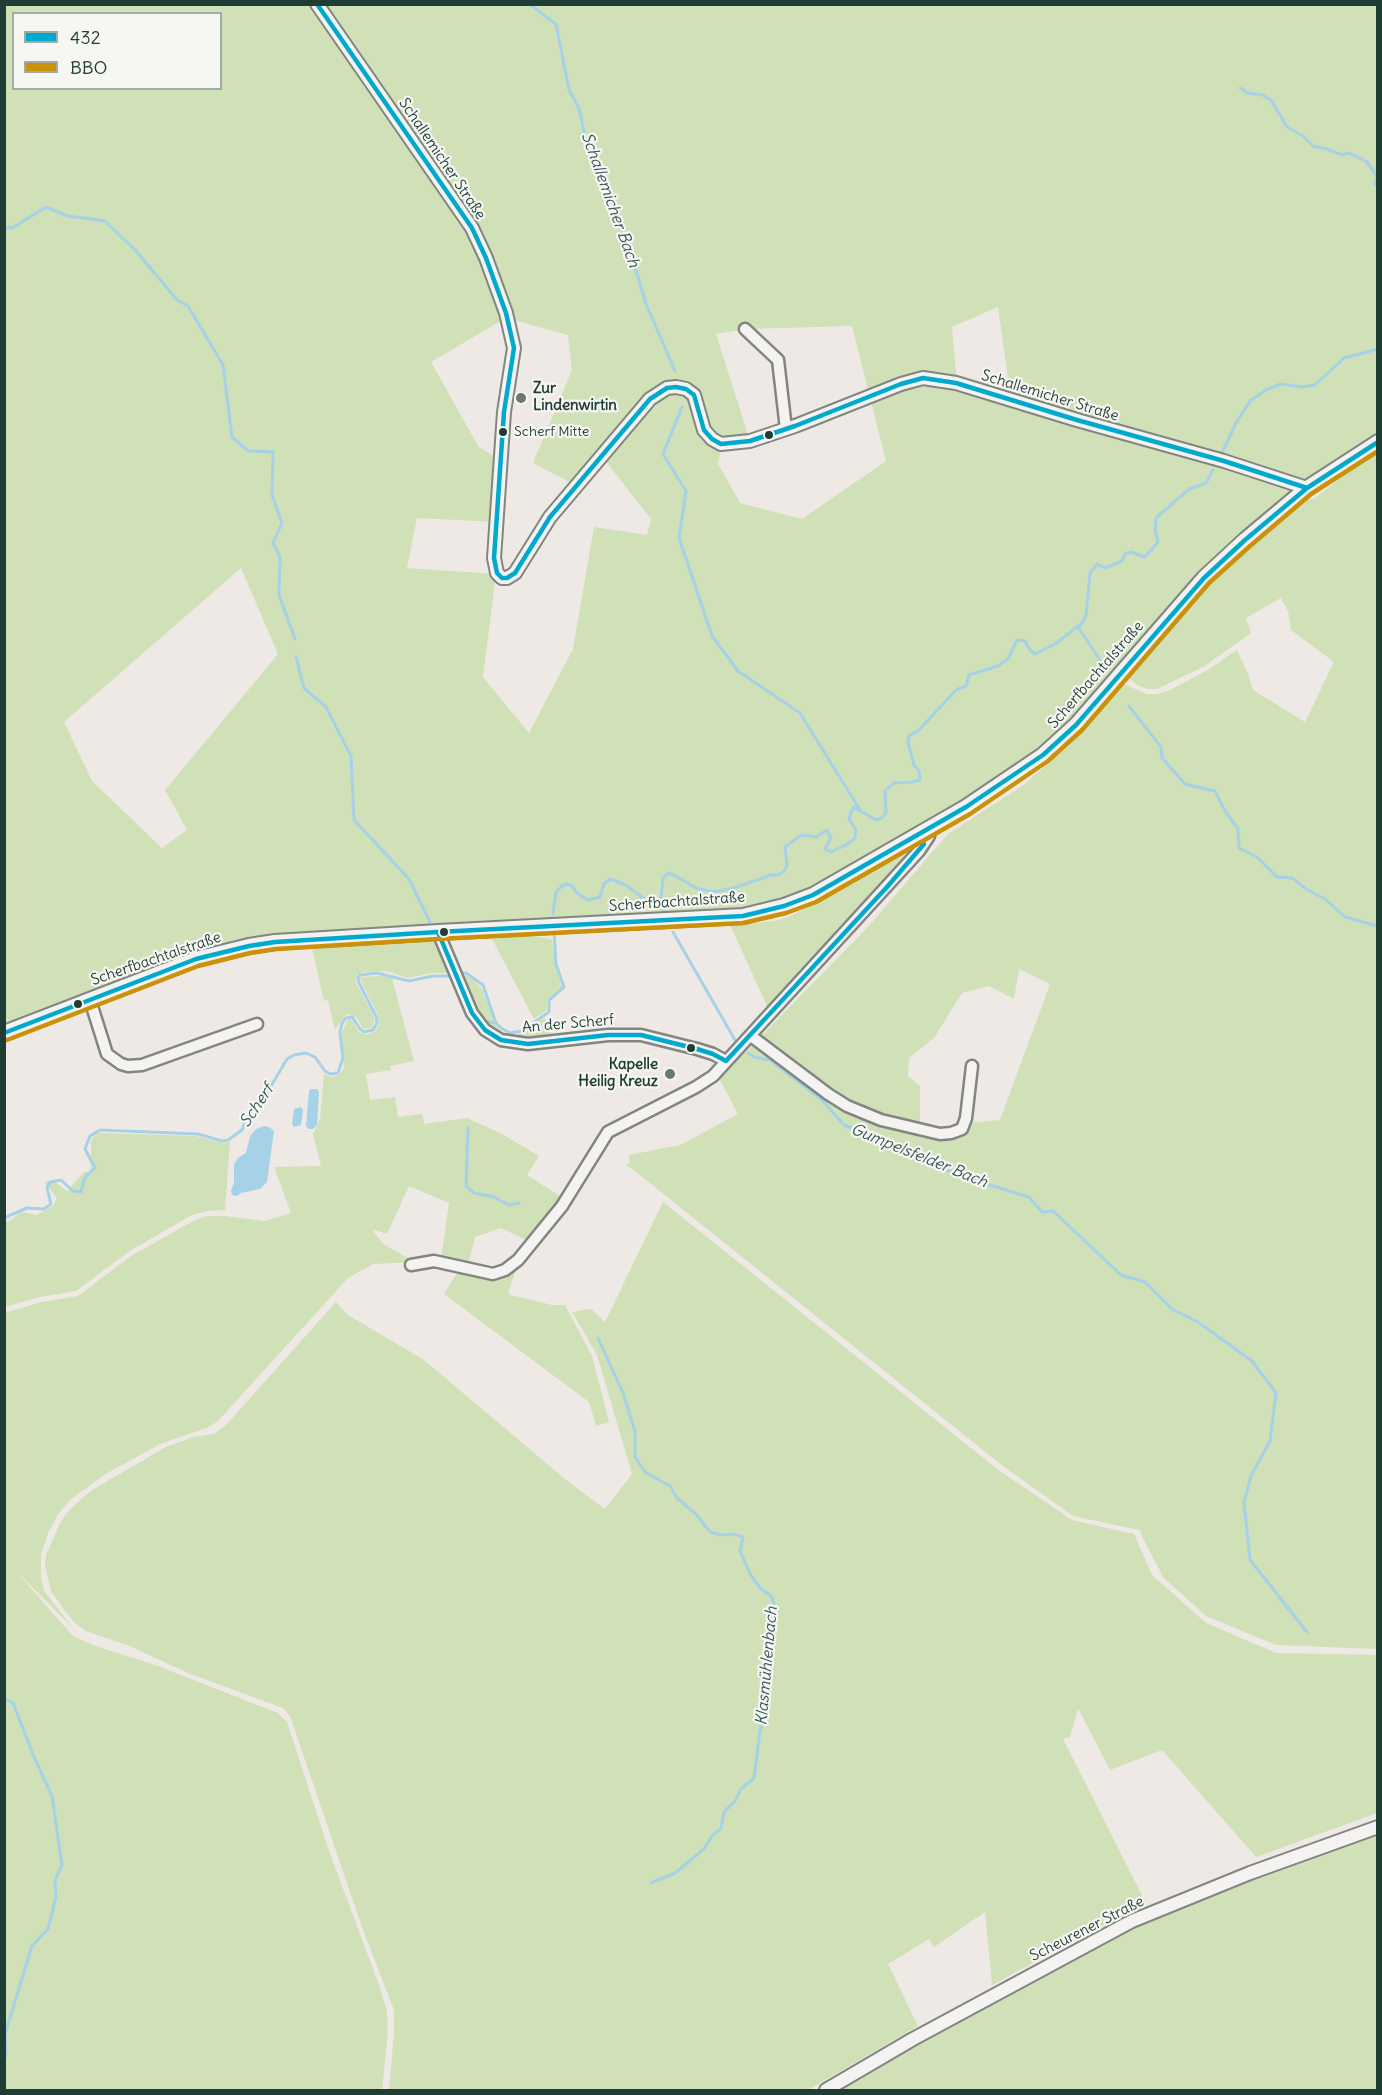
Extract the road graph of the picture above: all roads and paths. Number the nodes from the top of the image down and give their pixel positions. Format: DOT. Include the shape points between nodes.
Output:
graph roads {
  1 [pos="316,4"];
  2 [pos="745,329"];
  3 [pos="786,429"];
  4 [pos="1377,442"];
  5 [pos="1307,488"];
  6 [pos="930,829"];
  7 [pos="438,932"];
  8 [pos="90,1000"];
  9 [pos="257,1024"];
  10 [pos="4,1033"];
  11 [pos="751,1036"];
  12 [pos="726,1061"];
  13 [pos="972,1065"];
  14 [pos="411,1265"];
  15 [pos="1377,1827"];
  16 [pos="826,2091"];
  1 -- 3 [label="street, Schallemicher Straße" via="472,228 506,313 514,348 504,412 494,558 499,576 507,578 515,573 550,517 659,392 676,387 694,395 704,430 722,444 750,441"];
  2 -- 3 [label="street" via="778,360"];
  3 -- 5 [label="street, Schallemicher Straße" via="923,378 956,382"];
  4 -- 5 [label="main road, Scherfbachtalstraße"];
  5 -- 6 [label="main road, Scherfbachtalstraße" via="1204,578 1062,739 1005,782"];
  6 -- 7 [label="main road, Scherfbachtalstraße" via="813,895 765,912"];
  6 -- 11 [label="street" via="919,851"];
  7 -- 8 [label="main road, Scherfbachtalstraße" via="249,946 196,959"];
  7 -- 12 [label="street, An der Scherf" via="472,1013 485,1030 501,1040 528,1044 641,1035"];
  8 -- 9 [label="street" via="108,1054 128,1066 142,1065"];
  8 -- 10 [label="main road, Scherfbachtalstraße"];
  11 -- 12 [label="street"];
  11 -- 13 [label="street" via="847,1106 881,1120 940,1134 962,1129"];
  12 -- 14 [label="street" via="696,1087 608,1132 562,1206 518,1260 505,1270 493,1274 434,1261"];
  15 -- 16 [label="street, Scheurener Straße" via="1132,1921 913,2039"];
}
